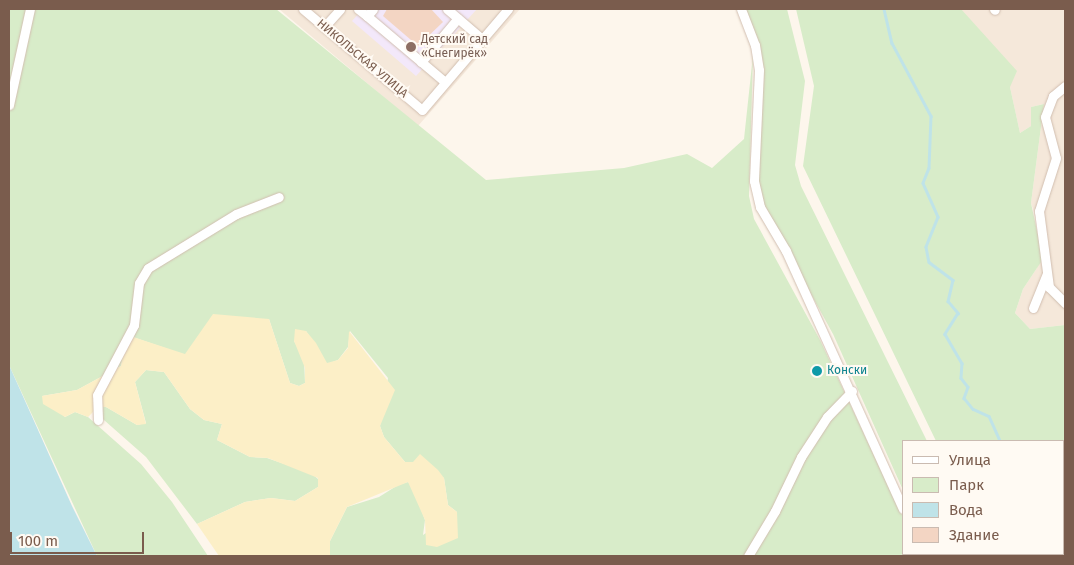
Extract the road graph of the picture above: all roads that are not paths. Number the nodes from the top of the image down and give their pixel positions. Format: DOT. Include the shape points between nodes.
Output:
graph roads {
  1 [pos="30,9"];
  2 [pos="303,9"];
  3 [pos="340,9"];
  4 [pos="358,9"];
  5 [pos="447,9"];
  6 [pos="508,9"];
  7 [pos="741,9"];
  8 [pos="370,12"];
  9 [pos="458,18"];
  10 [pos="324,27"];
  11 [pos="482,39"];
  12 [pos="421,62"];
  13 [pos="445,82"];
  14 [pos="1065,86"];
  15 [pos="9,105"];
  16 [pos="279,196"];
  17 [pos="1047,274"];
  18 [pos="1065,303"];
  19 [pos="1033,308"];
  20 [pos="852,391"];
  21 [pos="98,420"];
  22 [pos="902,507"];
  23 [pos="748,556"];
  1 -- 15 [label="street"];
  2 -- 10 [label="street, НИКОЛЬСКАЯ УЛИЦА"];
  3 -- 10 [label="street"];
  4 -- 8 [label="street"];
  5 -- 9 [label="street"];
  6 -- 11 [label="street"];
  7 -- 20 [label="street" via="755,45 759,70 754,181 760,207 786,251"];
  8 -- 12 [label="street"];
  9 -- 11 [label="street"];
  9 -- 12 [label="street"];
  10 -- 13 [label="street, НИКОЛЬСКАЯ УЛИЦА" via="422,110"];
  11 -- 13 [label="street"];
  12 -- 13 [label="street"];
  14 -- 17 [label="street" via="1053,96 1045,117 1056,158 1039,212"];
  16 -- 21 [label="street" via="236,214 148,268 139,283 134,325 96,395"];
  17 -- 18 [label="street" via="1055,295"];
  17 -- 19 [label="street"];
  20 -- 22 [label="street"];
  20 -- 23 [label="street" via="827,417 800,458 775,511"];
}
